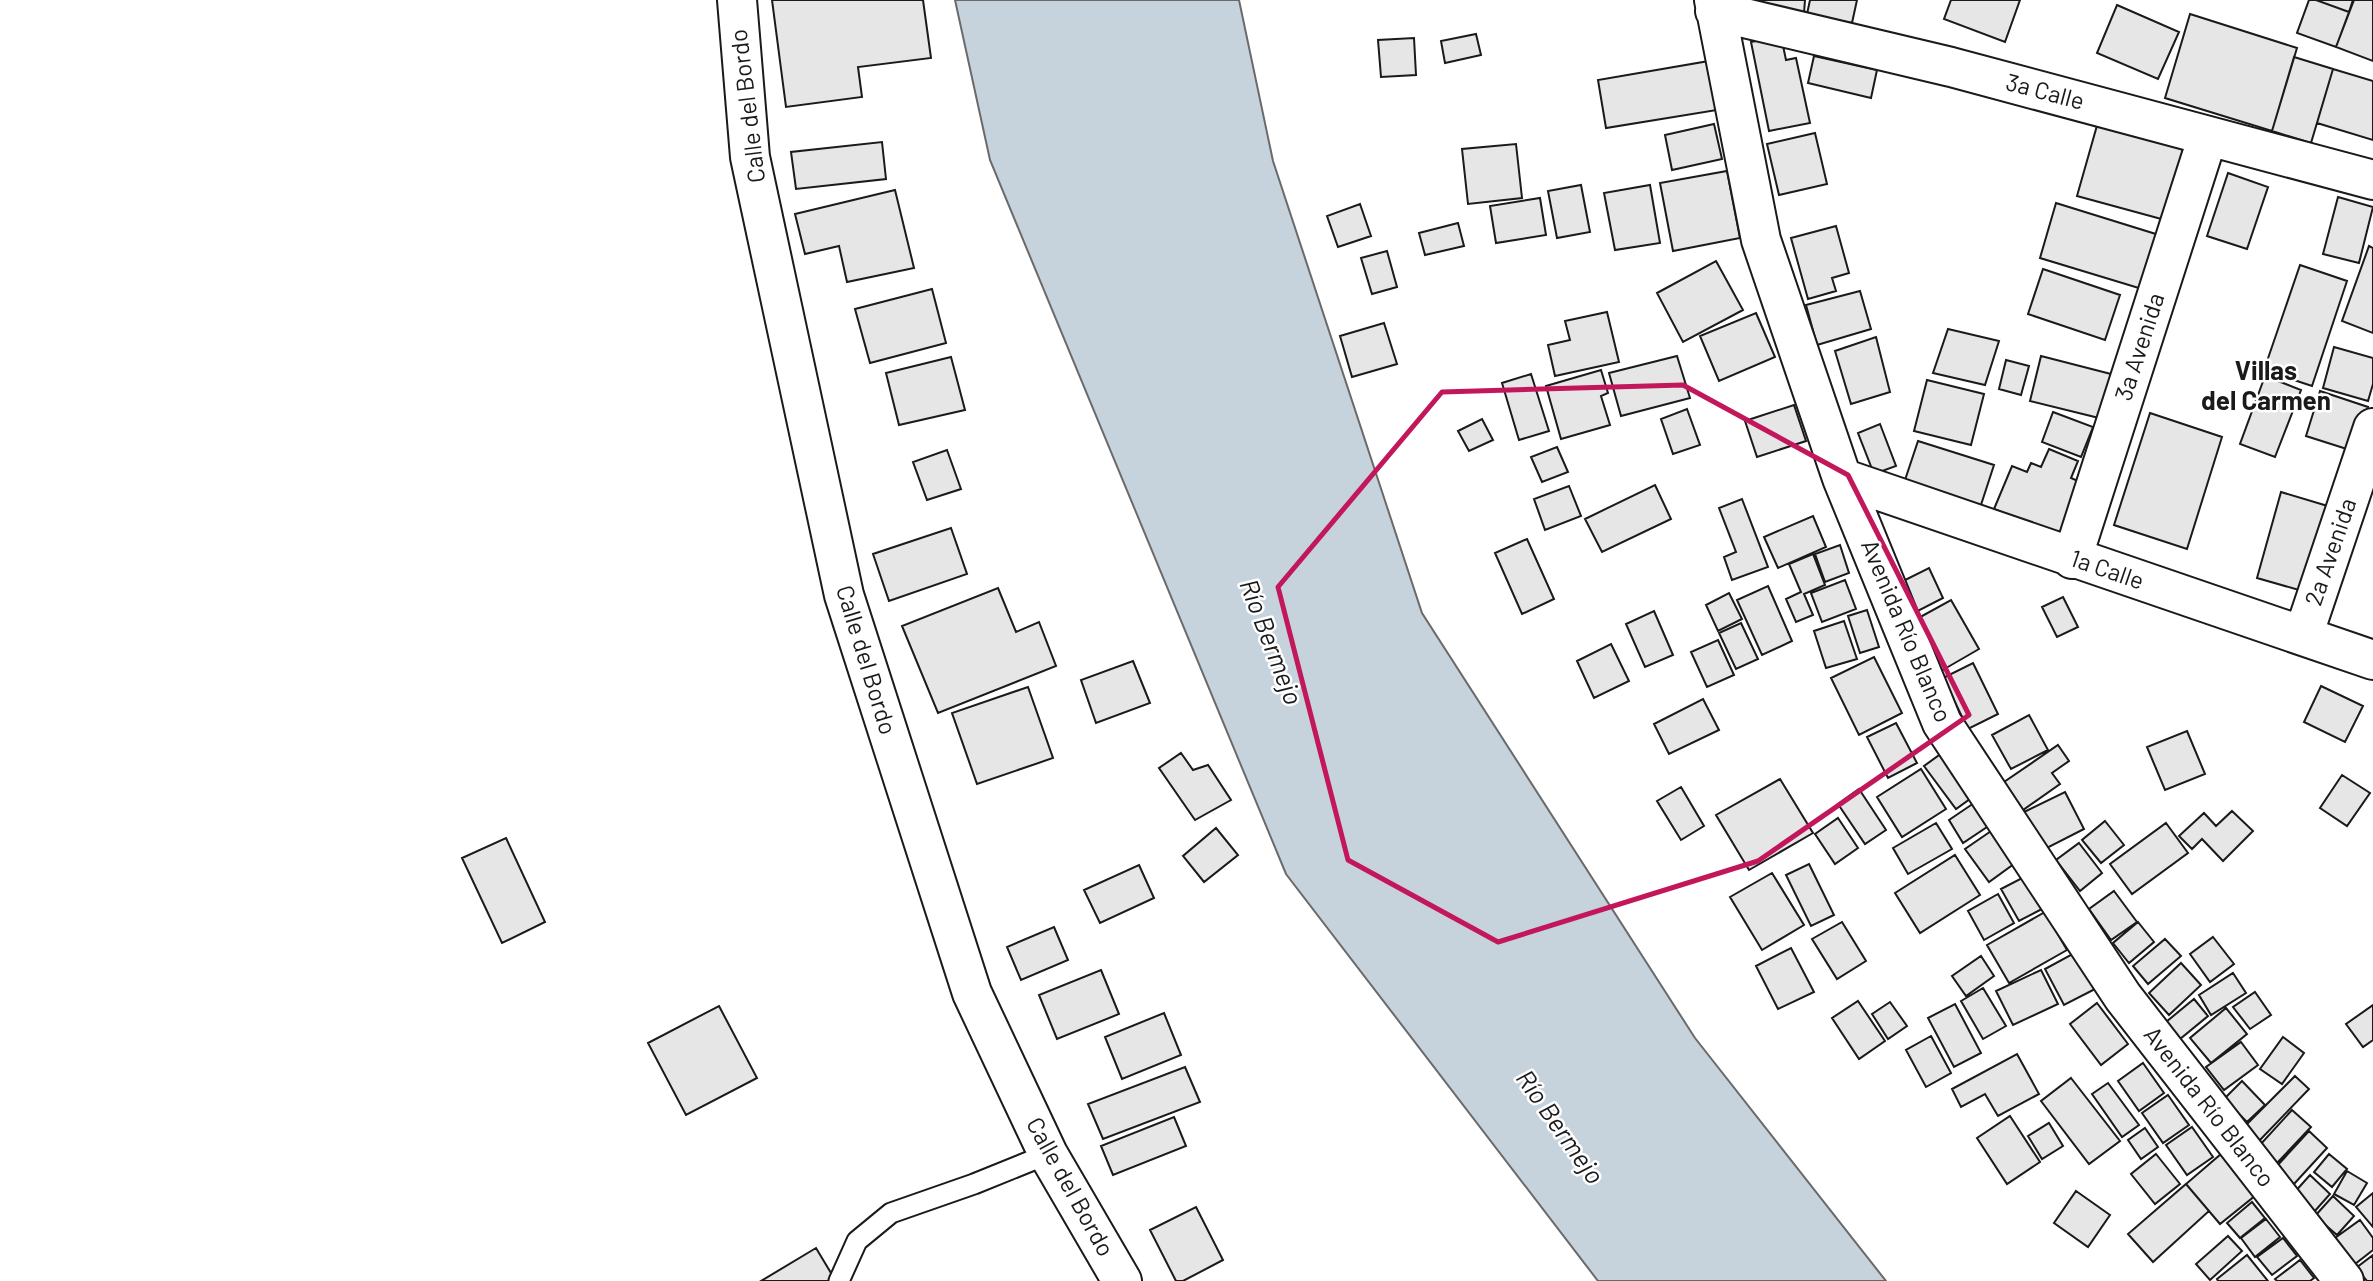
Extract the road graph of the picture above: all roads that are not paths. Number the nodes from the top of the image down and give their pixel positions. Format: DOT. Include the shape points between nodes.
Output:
graph roads {
  1 [pos="737,0"];
  2 [pos="1715,6"];
  3 [pos="2208,136"];
  4 [pos="2373,180"];
  5 [pos="2373,428"];
  6 [pos="1842,478"];
  7 [pos="2072,559"];
  8 [pos="2303,636"];
  9 [pos="2373,660"];
  10 [pos="1048,1153"];
  11 [pos="839,1281"];
  12 [pos="1122,1281"];
  13 [pos="2344,1281"];
  1 -- 10 [label="street, Calle del Bordo" via="750,157 844,595 972,993"];
  2 -- 3 [label="street, 3a Calle"];
  2 -- 6 [label="street, Avenida Río Blanco" via="1761,240"];
  3 -- 4 [label="street, 3a Calle"];
  3 -- 7 [label="street, 3a Avenida"];
  5 -- 8 [label="street, 2a Avenida"];
  6 -- 7 [label="street, 1a Calle"];
  6 -- 13 [label="street, Avenida Río Blanco" via="1942,723 2123,998"];
  7 -- 8 [label="street, 1a Calle"];
  8 -- 9 [label="street, 1a Calle"];
  10 -- 11 [label="lane" via="891,1213 857,1241"];
  10 -- 12 [label="street, Calle del Bordo"];
}
